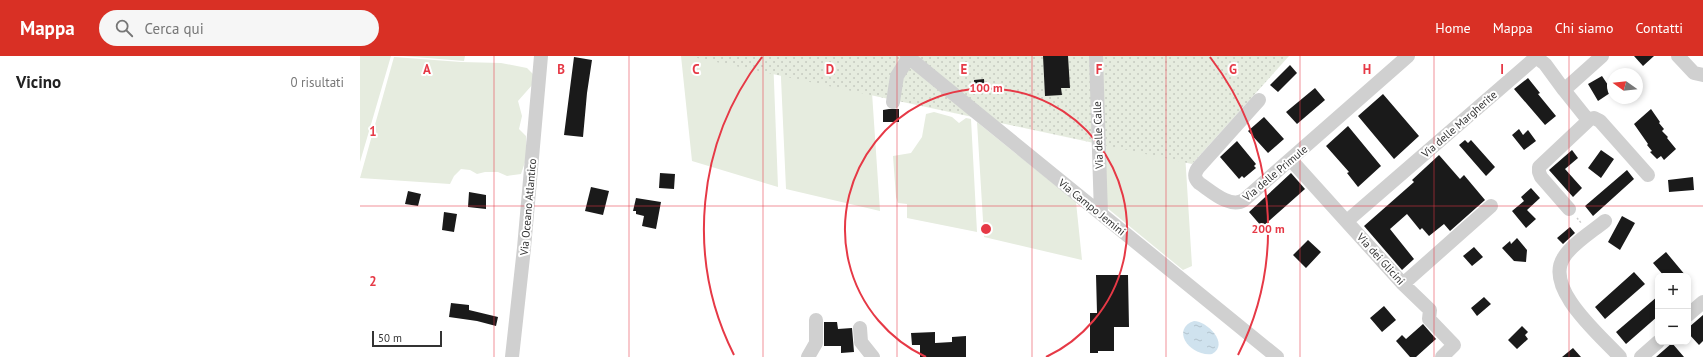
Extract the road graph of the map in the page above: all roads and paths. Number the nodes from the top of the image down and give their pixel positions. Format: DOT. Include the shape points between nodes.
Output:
graph roads {
  1 [pos="541,56"];
  2 [pos="1096,56"];
  3 [pos="1408,56"];
  4 [pos="1602,56"];
  5 [pos="1678,56"];
  6 [pos="908,57"];
  7 [pos="1703,75"];
  8 [pos="1564,90"];
  9 [pos="1259,100"];
  10 [pos="893,102"];
  11 [pos="1588,120"];
  12 [pos="1291,160"];
  13 [pos="1648,175"];
  14 [pos="1491,206"];
  15 [pos="1569,209"];
  16 [pos="1101,214"];
  17 [pos="1347,221"];
  18 [pos="1605,221"];
  19 [pos="1590,233"];
  20 [pos="1402,284"];
  21 [pos="1703,302"];
  22 [pos="1691,312"];
  23 [pos="816,320"];
  24 [pos="860,328"];
  25 [pos="1655,345"];
  26 [pos="512,357"];
  27 [pos="808,357"];
  28 [pos="873,357"];
  29 [pos="1278,357"];
  30 [pos="1442,357"];
  31 [pos="1620,357"];
  32 [pos="1641,357"];
  1 -- 26 [label="street, Via Oceano Atlantico"];
  2 -- 16 [label="street, Via delle Calle"];
  3 -- 12 [label="street, Via delle Primule"];
  4 -- 8 [label="street"];
  5 -- 7 [label="street" via="1694,73"];
  6 -- 10 [label="street" via="897,76"];
  6 -- 16 [label="street, Via Campo Jemini" via="945,79"];
  8 -- 11 [label="street"];
  8 -- 17 [label="street, Via delle Margherite" via="1543,61 1534,59"];
  9 -- 12 [label="street, Via delle Primule" via="1198,168 1195,179 1224,199 1238,202 1244,200"];
  11 -- 13 [label="street" via="1600,120"];
  11 -- 15 [label="street" via="1539,167 1540,176"];
  12 -- 17 [label="street, Via dei Glicini"];
  14 -- 20 [label="street"];
  15 -- 19 [label="path"];
  16 -- 29 [label="street, Via Campo Jemini"];
  17 -- 20 [label="street, Via dei Glicini"];
  18 -- 19 [label="street"];
  19 -- 31 [label="street" via="1563,258 1560,281 1569,301"];
  20 -- 30 [label="street, Via dei Glicini" via="1430,310 1429,319 1454,345"];
  21 -- 22 [label="street"];
  23 -- 27 [label="street" via="816,343"];
  24 -- 28 [label="street" via="862,342"];
  25 -- 32 [label="street"];
}
